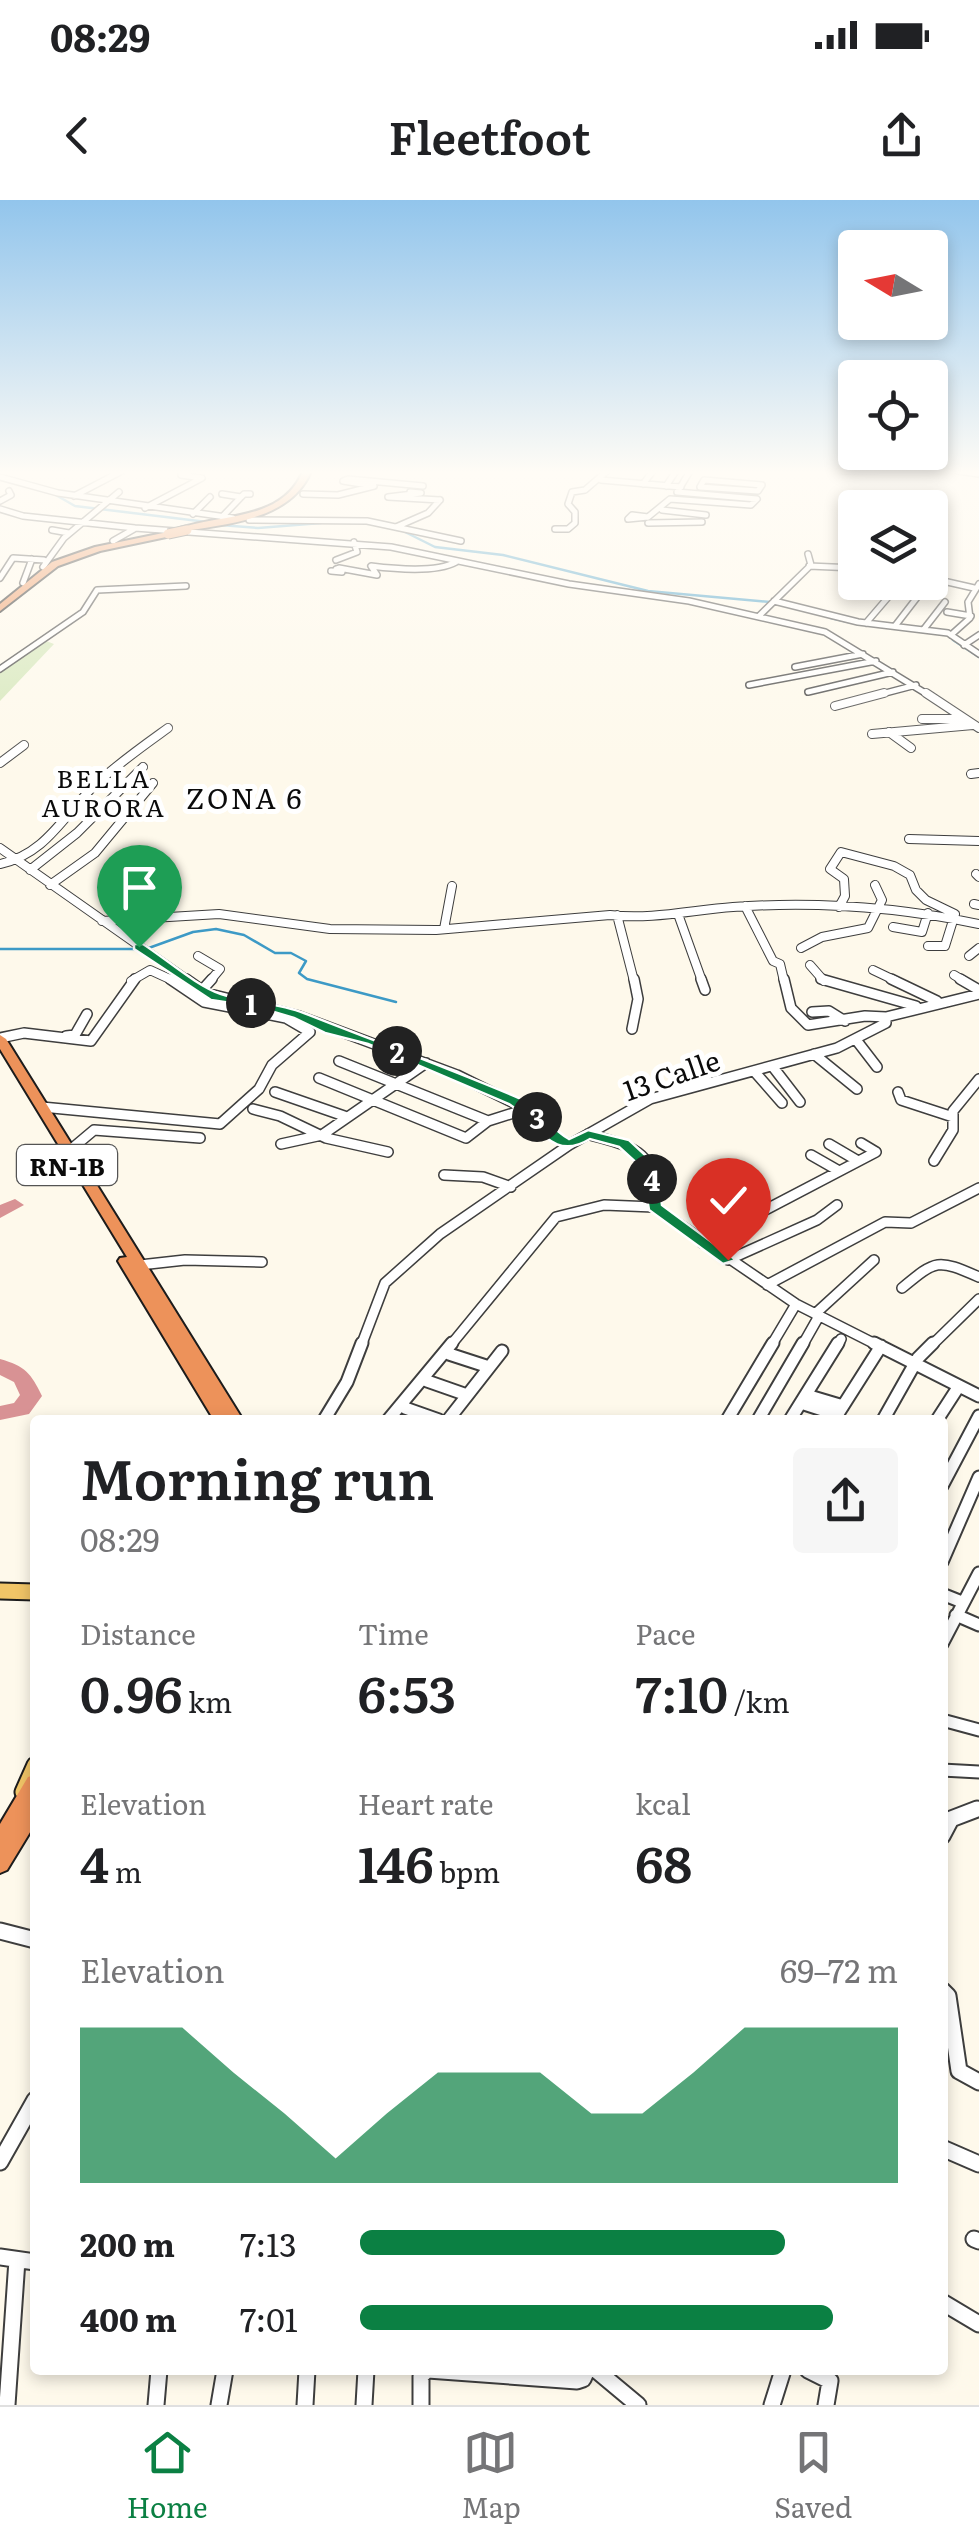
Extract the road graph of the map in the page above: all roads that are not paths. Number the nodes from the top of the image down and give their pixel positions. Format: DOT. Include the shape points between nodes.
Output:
graph roads {
  1 [pos="28,574"];
  2 [pos="35,574"];
  3 [pos="41,574"];
  4 [pos="521,574"];
  5 [pos="801,574"];
  6 [pos="959,574"];
  7 [pos="172,578"];
  8 [pos="155,580"];
  9 [pos="26,584"];
  10 [pos="948,584"];
  11 [pos="975,588"];
  12 [pos="167,596"];
  13 [pos="945,602"];
  14 [pos="968,602"];
  15 [pos="979,602"];
  16 [pos="773,603"];
  17 [pos="0,605"];
  18 [pos="947,612"];
  19 [pos="759,616"];
  20 [pos="971,616"];
  21 [pos="866,623"];
  22 [pos="896,626"];
  23 [pos="924,629"];
  24 [pos="951,634"];
  25 [pos="979,635"];
  26 [pos="31,637"];
  27 [pos="41,640"];
  28 [pos="54,644"];
  29 [pos="964,645"];
  30 [pos="979,653"];
  31 [pos="864,654"];
  32 [pos="876,661"];
  33 [pos="795,667"];
  34 [pos="0,668"];
  35 [pos="894,672"];
  36 [pos="749,685"];
  37 [pos="916,685"];
  38 [pos="808,692"];
  39 [pos="835,706"];
  40 [pos="922,719"];
  41 [pos="965,719"];
  42 [pos="976,726"];
  43 [pos="168,728"];
  44 [pos="890,732"];
  45 [pos="872,734"];
  46 [pos="0,746"];
  47 [pos="912,748"];
  48 [pos="1,761"];
  49 [pos="122,764"];
  50 [pos="154,783"];
  51 [pos="76,809"];
  52 [pos="97,810"];
  53 [pos="909,838"];
  54 [pos="979,842"];
  55 [pos="0,848"];
  56 [pos="19,862"];
  57 [pos="0,864"];
  58 [pos="30,870"];
  59 [pos="50,885"];
  60 [pos="875,885"];
  61 [pos="452,886"];
  62 [pos="746,906"];
  63 [pos="839,907"];
  64 [pos="878,909"];
  65 [pos="928,912"];
  66 [pos="678,914"];
  67 [pos="618,915"];
  68 [pos="955,918"];
  69 [pos="102,922"];
  70 [pos="979,924"];
  71 [pos="893,927"];
  72 [pos="444,929"];
  73 [pos="928,946"];
  74 [pos="801,948"];
  75 [pos="979,948"];
  76 [pos="198,956"];
  77 [pos="969,956"];
  78 [pos="810,965"];
  79 [pos="873,970"];
  80 [pos="954,975"];
  81 [pos="202,990"];
  82 [pos="704,990"];
  83 [pos="979,992"];
  84 [pos="938,1001"];
  85 [pos="917,1006"];
  86 [pos="812,1012"];
  87 [pos="88,1014"];
  88 [pos="886,1017"];
  89 [pos="845,1021"];
  90 [pos="632,1029"];
  91 [pos="0,1037"];
  92 [pos="857,1040"];
  93 [pos="814,1054"];
  94 [pos="0,1056"];
  95 [pos="339,1061"];
  96 [pos="426,1063"];
  97 [pos="773,1066"];
  98 [pos="877,1068"];
  99 [pos="754,1071"];
  100 [pos="319,1078"];
  101 [pos="979,1079"];
  102 [pos="397,1082"];
  103 [pos="857,1089"];
  104 [pos="276,1092"];
  105 [pos="898,1092"];
  106 [pos="373,1098"];
  107 [pos="800,1102"];
  108 [pos="782,1103"];
  109 [pos="42,1107"];
  110 [pos="526,1108"];
  111 [pos="253,1109"];
  112 [pos="952,1117"];
  113 [pos="347,1118"];
  114 [pos="488,1121"];
  115 [pos="588,1134"];
  116 [pos="322,1135"];
  117 [pos="200,1138"];
  118 [pos="860,1143"];
  119 [pos="280,1144"];
  120 [pos="829,1144"];
  121 [pos="570,1145"];
  122 [pos="69,1151"];
  123 [pos="388,1152"];
  124 [pos="812,1155"];
  125 [pos="858,1161"];
  126 [pos="934,1161"];
  127 [pos="839,1171"];
  128 [pos="444,1174"];
  129 [pos="511,1187"];
  130 [pos="979,1188"];
  131 [pos="837,1205"];
  132 [pos="654,1207"];
  133 [pos="702,1243"];
  134 [pos="728,1260"];
  135 [pos="874,1260"];
  136 [pos="262,1262"];
  137 [pos="133,1263"];
  138 [pos="979,1277"];
  139 [pos="767,1285"];
  140 [pos="902,1288"];
  141 [pos="979,1299"];
  142 [pos="796,1304"];
  143 [pos="817,1315"];
  144 [pos="841,1339"];
  145 [pos="881,1346"];
  146 [pos="502,1350"];
  147 [pos="449,1354"];
  148 [pos="917,1364"];
  149 [pos="489,1367"];
  150 [pos="427,1381"];
  151 [pos="960,1386"];
  152 [pos="468,1395"];
  153 [pos="979,1396"];
  154 [pos="803,1399"];
  155 [pos="405,1408"];
  156 [pos="838,1414"];
  157 [pos="219,1415"];
  158 [pos="233,1415"];
  159 [pos="327,1415"];
  160 [pos="392,1415"];
  161 [pos="425,1415"];
  162 [pos="452,1415"];
  163 [pos="730,1415"];
  164 [pos="761,1415"];
  165 [pos="793,1415"];
  166 [pos="887,1415"];
  167 [pos="941,1415"];
  168 [pos="979,1416"];
  169 [pos="948,1475"];
  170 [pos="979,1477"];
  171 [pos="948,1548"];
  172 [pos="979,1573"];
  173 [pos="0,1592"];
  174 [pos="30,1592"];
  175 [pos="966,1603"];
  176 [pos="979,1624"];
  177 [pos="948,1634"];
  178 [pos="948,1722"];
  179 [pos="979,1730"];
  180 [pos="948,1770"];
  181 [pos="979,1772"];
  182 [pos="30,1775"];
  183 [pos="30,1807"];
  184 [pos="979,1808"];
  185 [pos="30,1810"];
  186 [pos="30,1811"];
  187 [pos="948,1824"];
  188 [pos="0,1841"];
  189 [pos="0,1864"];
  190 [pos="0,1931"];
  191 [pos="30,1939"];
  192 [pos="948,1996"];
  193 [pos="979,2082"];
  194 [pos="30,2109"];
  195 [pos="948,2151"];
  196 [pos="0,2162"];
  197 [pos="979,2164"];
  198 [pos="8,2258"];
  199 [pos="948,2306"];
  200 [pos="979,2324"];
  201 [pos="159,2375"];
  202 [pos="223,2375"];
  203 [pos="307,2375"];
  204 [pos="366,2375"];
  205 [pos="421,2375"];
  206 [pos="495,2375"];
  207 [pos="585,2375"];
  208 [pos="602,2375"];
  209 [pos="781,2375"];
  210 [pos="817,2375"];
  211 [pos="7,2405"];
  212 [pos="156,2405"];
  213 [pos="219,2405"];
  214 [pos="306,2405"];
  215 [pos="364,2405"];
  216 [pos="421,2405"];
  217 [pos="638,2405"];
  218 [pos="772,2405"];
  219 [pos="826,2405"];
  1 -- 9 [label="street"];
  2 -- 9 [label="highway"];
  3 -- 9 [label="highway"];
  4 -- 19 [label="street"];
  5 -- 16 [label="street"];
  6 -- 10 [label="street"];
  7 -- 8 [label="street"];
  8 -- 12 [label="street" via="183,586"];
  8 -- 27 [label="street" via="97,590 83,612"];
  9 -- 17 [label="highway"];
  10 -- 11 [label="street"];
  11 -- 14 [label="street"];
  13 -- 23 [label="street"];
  14 -- 15 [label="street"];
  14 -- 20 [label="street"];
  16 -- 19 [label="street"];
  16 -- 21 [label="street"];
  18 -- 20 [label="street"];
  19 -- 31 [label="street" via="818,629"];
  20 -- 24 [label="street"];
  21 -- 22 [label="street"];
  21 -- 22 [label="street" via="896,588 922,591"];
  22 -- 23 [label="street"];
  23 -- 24 [label="street"];
  24 -- 29 [label="street"];
  25 -- 29 [label="street"];
  26 -- 27 [label="street"];
  27 -- 28 [label="street"];
  27 -- 34 [label="street"];
  29 -- 30 [label="street"];
  31 -- 32 [label="street"];
  31 -- 33 [label="street"];
  32 -- 35 [label="street"];
  32 -- 36 [label="street"];
  35 -- 37 [label="street"];
  35 -- 38 [label="street"];
  37 -- 39 [label="street"];
  37 -- 41 [label="street"];
  40 -- 41 [label="street"];
  41 -- 42 [label="street"];
  42 -- 44 [label="street"];
  43 -- 49 [label="street"];
  44 -- 45 [label="street"];
  44 -- 47 [label="street"];
  46 -- 48 [label="street" via="16,749"];
  49 -- 51 [label="street"];
  49 -- 52 [label="street" via="143,768"];
  50 -- 59 [label="street" via="104,845"];
  51 -- 52 [label="street"];
  51 -- 56 [label="street"];
  52 -- 58 [label="street"];
  53 -- 54 [label="street"];
  55 -- 56 [label="street"];
  56 -- 57 [label="street"];
  56 -- 58 [label="street"];
  58 -- 59 [label="street"];
  59 -- 69 [label="street"];
  60 -- 64 [label="street" via="882,898"];
  61 -- 72 [label="street"];
  62 -- 63 [label="street"];
  62 -- 66 [label="street"];
  62 -- 89 [label="street" via="780,964 792,1008 809,1026"];
  63 -- 64 [label="street"];
  63 -- 68 [label="street" via="844,879 830,869 842,852 908,874 914,890"];
  64 -- 65 [label="street"];
  64 -- 74 [label="street" via="868,928"];
  65 -- 68 [label="street"];
  65 -- 71 [label="street" via="922,932"];
  66 -- 67 [label="street"];
  66 -- 82 [label="street"];
  67 -- 72 [label="street"];
  67 -- 90 [label="street" via="639,1012"];
  68 -- 70 [label="street"];
  68 -- 73 [label="street" via="945,946"];
  69 -- 72 [label="street" via="218,914 330,929"];
  69 -- 81 [label="street"];
  75 -- 77 [label="street"];
  76 -- 81 [label="street" via="220,969"];
  78 -- 85 [label="street" via="823,981"];
  79 -- 84 [label="street"];
  80 -- 83 [label="street"];
  81 -- 96 [label="street" via="298,1016"];
  83 -- 84 [label="street, 13 Calle"];
  84 -- 85 [label="street, 13 Calle"];
  85 -- 88 [label="street, 13 Calle"];
  86 -- 89 [label="street" via="829,1011"];
  87 -- 91 [label="street" via="72,1036 13,1028"];
  88 -- 89 [label="street"];
  88 -- 92 [label="street, 13 Calle"];
  91 -- 109 [label="highway, RN-1B"];
  91 -- 109 [label="street" via="24,1033 90,1041 131,981 150,970 206,1003 285,1018 310,1032 220,1124"];
  92 -- 93 [label="street, 13 Calle"];
  92 -- 98 [label="street"];
  93 -- 97 [label="street, 13 Calle"];
  93 -- 103 [label="street"];
  94 -- 137 [label="highway, RN-1B"];
  95 -- 102 [label="street"];
  96 -- 102 [label="street"];
  96 -- 110 [label="street"];
  97 -- 99 [label="street, 13 Calle"];
  97 -- 107 [label="street"];
  99 -- 108 [label="street"];
  99 -- 115 [label="street, 13 Calle" via="650,1099"];
  100 -- 106 [label="street"];
  101 -- 112 [label="street"];
  102 -- 106 [label="street"];
  102 -- 114 [label="street"];
  104 -- 113 [label="street"];
  105 -- 112 [label="street" via="901,1100"];
  106 -- 113 [label="street"];
  106 -- 114 [label="street" via="466,1138"];
  109 -- 122 [label="highway, RN-1B"];
  110 -- 114 [label="street"];
  110 -- 121 [label="street" via="545,1131"];
  111 -- 116 [label="street"];
  112 -- 126 [label="street" via="953,1130"];
  113 -- 116 [label="street"];
  115 -- 121 [label="street, 13 Calle"];
  115 -- 132 [label="street" via="624,1144 648,1164"];
  116 -- 119 [label="street"];
  116 -- 123 [label="street"];
  117 -- 122 [label="street" via="94,1130"];
  118 -- 125 [label="street" via="876,1152"];
  120 -- 125 [label="street"];
  121 -- 129 [label="street, 13 Calle"];
  122 -- 137 [label="highway, RN-1B"];
  124 -- 127 [label="street"];
  125 -- 127 [label="street"];
  127 -- 133 [label="street"];
  128 -- 129 [label="street"];
  129 -- 159 [label="street, 13 Calle" via="388,1278"];
  130 -- 139 [label="street" via="912,1223 885,1222"];
  131 -- 134 [label="street"];
  132 -- 133 [label="street"];
  132 -- 160 [label="street" via="632,1204 556,1217"];
  133 -- 134 [label="street"];
  134 -- 139 [label="street"];
  135 -- 143 [label="street"];
  136 -- 137 [label="street"];
  137 -- 157 [label="highway, RN-1B"];
  137 -- 158 [label="highway, RN-1B"];
  138 -- 140 [label="street" via="933,1262"];
  139 -- 142 [label="street"];
  141 -- 148 [label="street"];
  142 -- 143 [label="street"];
  142 -- 163 [label="street"];
  143 -- 145 [label="street"];
  143 -- 164 [label="street"];
  144 -- 154 [label="street"];
  145 -- 148 [label="street"];
  145 -- 156 [label="street"];
  146 -- 149 [label="street"];
  147 -- 149 [label="street"];
  148 -- 151 [label="street"];
  148 -- 166 [label="street"];
  149 -- 152 [label="street"];
  150 -- 152 [label="street"];
  151 -- 153 [label="street"];
  151 -- 167 [label="street"];
  152 -- 162 [label="street"];
  154 -- 156 [label="street"];
  154 -- 165 [label="street"];
  155 -- 161 [label="street"];
  168 -- 169 [label="street"];
  170 -- 171 [label="street"];
  172 -- 175 [label="street"];
  173 -- 174 [label="main road"];
  175 -- 176 [label="street"];
  175 -- 177 [label="street"];
  178 -- 179 [label="street"];
  180 -- 181 [label="street"];
  182 -- 183 [label="main road" via="23,1790"];
  184 -- 187 [label="street"];
  185 -- 188 [label="highway"];
  186 -- 189 [label="highway"];
  190 -- 191 [label="street"];
  192 -- 193 [label="street" via="957,2067"];
  194 -- 196 [label="street"];
  195 -- 197 [label="street"];
  198 -- 211 [label="street"];
  199 -- 200 [label="street"];
  201 -- 212 [label="street"];
  202 -- 213 [label="street"];
  203 -- 214 [label="street"];
  204 -- 215 [label="street"];
  205 -- 216 [label="street"];
  206 -- 207 [label="street" via="577,2381"];
  208 -- 217 [label="street"];
  209 -- 218 [label="street"];
  210 -- 219 [label="street" via="830,2382"];
}
